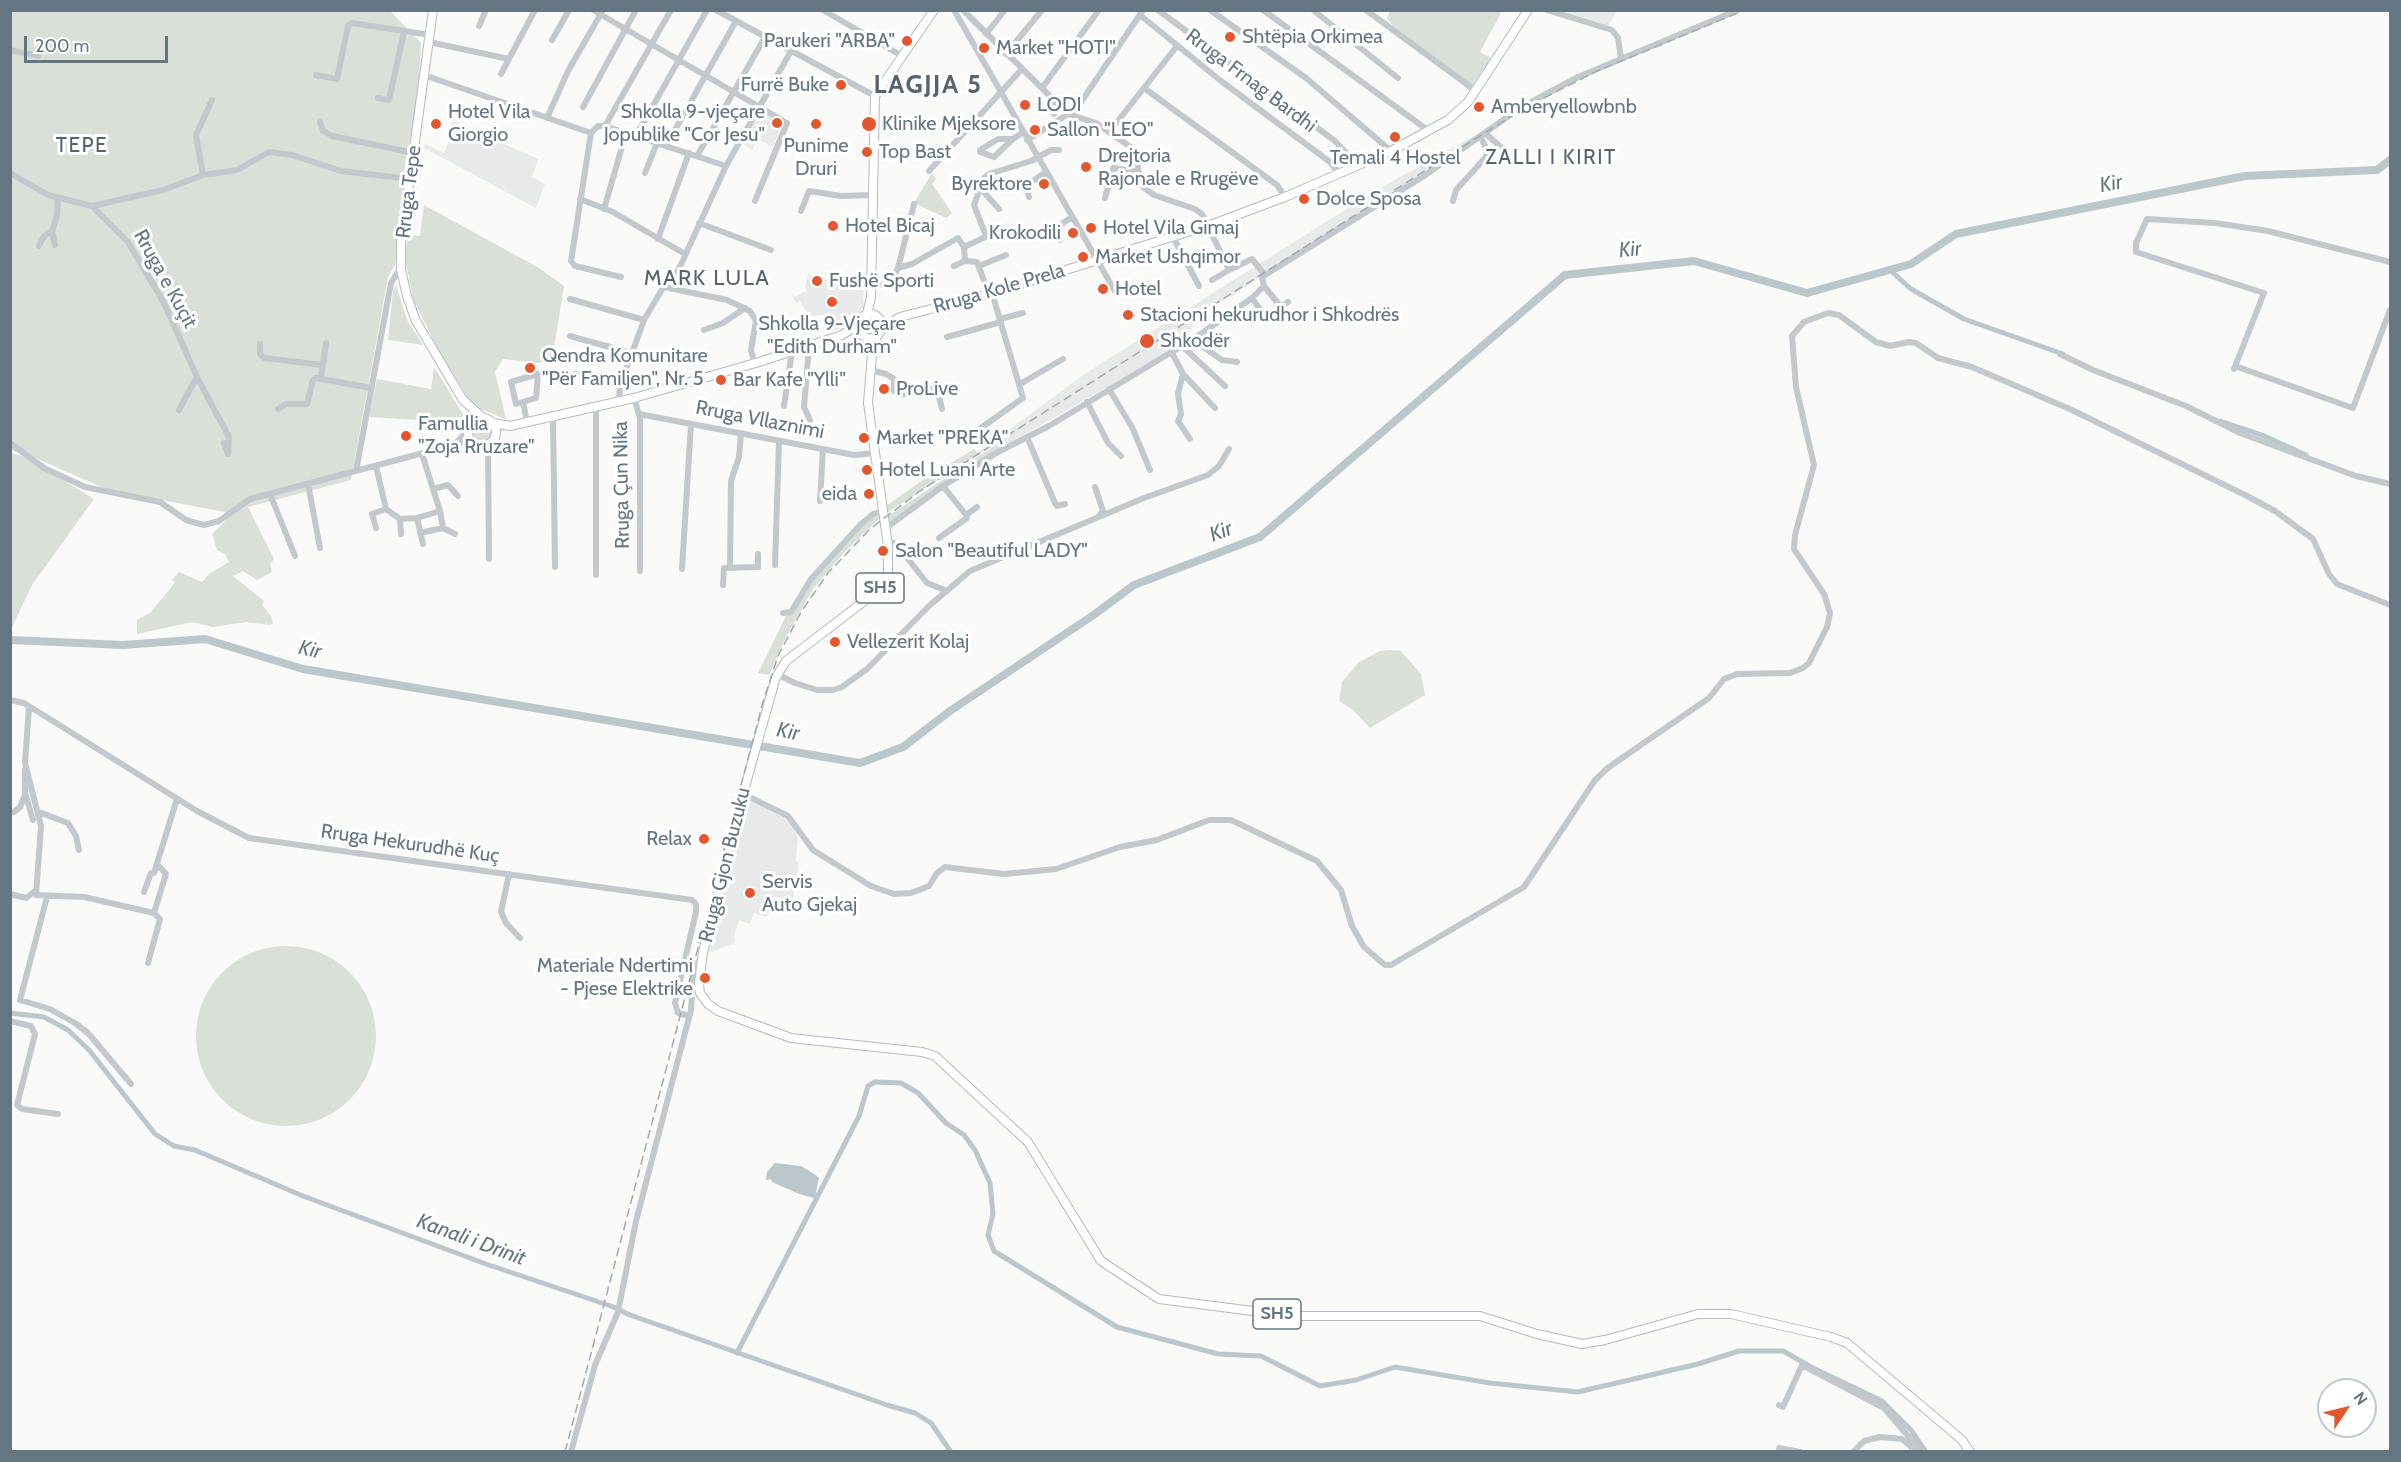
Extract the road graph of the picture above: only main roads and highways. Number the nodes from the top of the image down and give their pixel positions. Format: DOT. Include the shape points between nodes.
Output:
graph roads {
  1 [pos="934,10"];
  2 [pos="1528,10"];
  3 [pos="433,11"];
  4 [pos="872,297"];
  5 [pos="867,314"];
  6 [pos="878,316"];
  7 [pos="900,317"];
  8 [pos="858,324"];
  9 [pos="880,332"];
  10 [pos="842,335"];
  11 [pos="865,336"];
  12 [pos="872,354"];
  13 [pos="466,404"];
  14 [pos="482,417"];
  15 [pos="493,423"];
  16 [pos="510,426"];
  17 [pos="468,428"];
  18 [pos="496,435"];
  19 [pos="1970,1452"];
  1 -- 4 [label="main road" via="875,96"];
  2 -- 7 [label="main road, Rruga Kole Prela" via="1459,111 1391,151 1286,197 1209,225"];
  3 -- 13 [label="main road, Rruga Tepe" via="401,267 404,288 417,321"];
  4 -- 5 [label="main road"];
  4 -- 6 [label="main road"];
  5 -- 6 [label="main road, Rruga Kole Prela"];
  5 -- 8 [label="main road"];
  6 -- 7 [label="main road, Rruga Kole Prela"];
  6 -- 9 [label="main road"];
  7 -- 9 [label="main road, Rruga Kole Prela"];
  8 -- 10 [label="main road"];
  8 -- 11 [label="main road, SH5"];
  9 -- 11 [label="main road"];
  9 -- 12 [label="main road, SH5"];
  10 -- 11 [label="main road"];
  10 -- 16 [label="main road" via="634,398"];
  11 -- 12 [label="main road, SH5"];
  12 -- 19 [label="main road, Rruga Gjon Buzuku / SH5" via="868,403 889,568 880,588 786,661 776,675 703,952 699,989 705,1000 718,1011 791,1038 922,1052 941,1060 1029,1143 1101,1261 1159,1299 1292,1316 1480,1316 1582,1344 1698,1314 1731,1314 1847,1343 1962,1440"];
  13 -- 14 [label="main road, Rruga Tepe"];
  13 -- 17 [label="main road, Rruga Tepe"];
  14 -- 15 [label="main road"];
  14 -- 17 [label="main road" via="471,421"];
  15 -- 16 [label="main road"];
  15 -- 18 [label="main road"];
  16 -- 18 [label="main road"];
  17 -- 18 [label="main road" via="473,444 488,445"];
}
